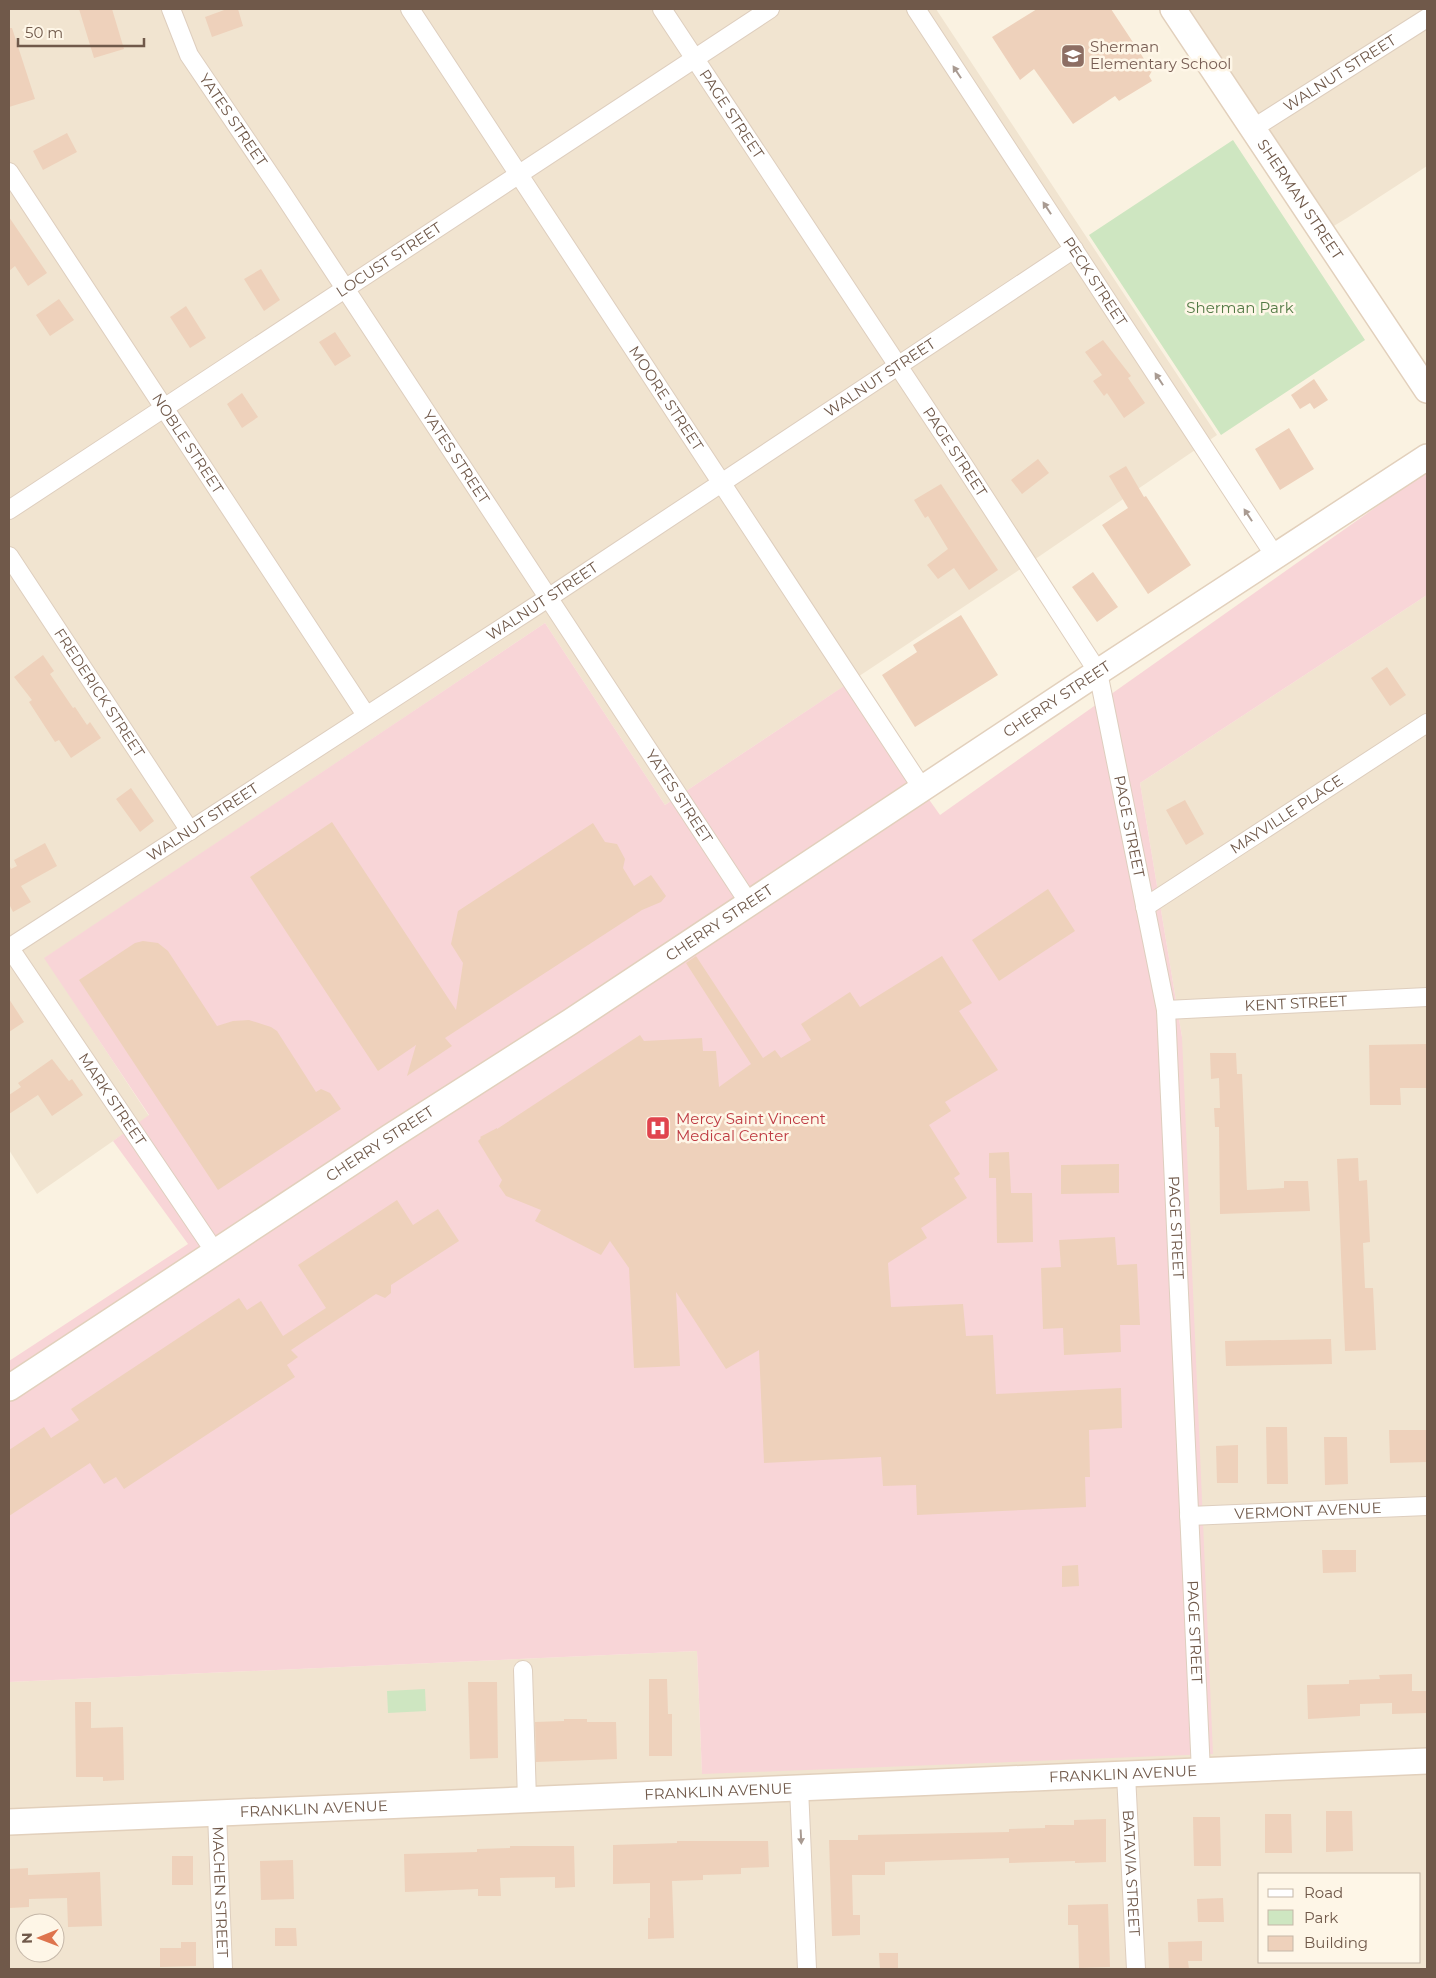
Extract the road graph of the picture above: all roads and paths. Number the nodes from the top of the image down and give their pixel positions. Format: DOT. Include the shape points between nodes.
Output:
graph roads {
  1 [pos="171,9"];
  2 [pos="410,9"];
  3 [pos="662,9"];
  4 [pos="770,9"];
  5 [pos="916,9"];
  6 [pos="1173,9"];
  7 [pos="1427,18"];
  8 [pos="695,58"];
  9 [pos="1252,129"];
  10 [pos="9,172"];
  11 [pos="518,175"];
  12 [pos="1074,249"];
  13 [pos="345,288"];
  14 [pos="898,366"];
  15 [pos="1427,390"];
  16 [pos="163,407"];
  17 [pos="1427,457"];
  18 [pos="721,482"];
  19 [pos="9,510"];
  20 [pos="9,556"];
  21 [pos="1275,556"];
  22 [pos="548,598"];
  23 [pos="1098,672"];
  24 [pos="366,715"];
  25 [pos="1427,723"];
  26 [pos="922,788"];
  27 [pos="190,831"];
  28 [pos="749,903"];
  29 [pos="1145,907"];
  30 [pos="9,948"];
  31 [pos="1427,997"];
  32 [pos="1166,1010"];
  33 [pos="215,1252"];
  34 [pos="9,1388"];
  35 [pos="1427,1506"];
  36 [pos="1189,1516"];
  37 [pos="523,1670"];
  38 [pos="1427,1762"];
  39 [pos="1201,1772"];
  40 [pos="1126,1775"];
  41 [pos="799,1788"];
  42 [pos="527,1800"];
  43 [pos="216,1813"];
  44 [pos="9,1822"];
  45 [pos="223,1969"];
  46 [pos="807,1969"];
  47 [pos="1136,1969"];
  1 -- 13 [label="street, YATES STREET" via="189,55"];
  2 -- 11 [label="street, MOORE STREET"];
  3 -- 8 [label="street, PAGE STREET"];
  4 -- 8 [label="street, LOCUST STREET"];
  12 -- 5 [label="street, PECK STREET, one-way"];
  6 -- 9 [label="street, SHERMAN STREET"];
  7 -- 9 [label="street, WALNUT STREET"];
  8 -- 11 [label="street, LOCUST STREET"];
  8 -- 14 [label="street, PAGE STREET"];
  9 -- 15 [label="street, SHERMAN STREET"];
  10 -- 16 [label="street, NOBLE STREET"];
  11 -- 13 [label="street, LOCUST STREET"];
  11 -- 18 [label="street, MOORE STREET"];
  12 -- 14 [label="street, WALNUT STREET"];
  21 -- 12 [label="street, PECK STREET, one-way"];
  13 -- 16 [label="street, LOCUST STREET"];
  13 -- 22 [label="street, YATES STREET"];
  14 -- 18 [label="street, WALNUT STREET"];
  14 -- 23 [label="street, PAGE STREET"];
  16 -- 19 [label="street, LOCUST STREET"];
  16 -- 24 [label="street, NOBLE STREET"];
  17 -- 21 [label="street, CHERRY STREET"];
  18 -- 22 [label="street, WALNUT STREET"];
  18 -- 26 [label="street, MOORE STREET"];
  20 -- 27 [label="street, FREDERICK STREET"];
  21 -- 23 [label="street, CHERRY STREET"];
  22 -- 24 [label="street, WALNUT STREET"];
  22 -- 28 [label="street, YATES STREET"];
  23 -- 26 [label="street, CHERRY STREET"];
  23 -- 29 [label="street, PAGE STREET"];
  24 -- 27 [label="street, WALNUT STREET"];
  25 -- 29 [label="street, MAYVILLE PLACE"];
  26 -- 28 [label="street, CHERRY STREET"];
  27 -- 30 [label="street, WALNUT STREET"];
  28 -- 33 [label="street, CHERRY STREET"];
  29 -- 32 [label="street, PAGE STREET"];
  30 -- 33 [label="street, MARK STREET"];
  31 -- 32 [label="street, KENT STREET"];
  32 -- 36 [label="street, PAGE STREET"];
  33 -- 34 [label="street, CHERRY STREET"];
  35 -- 36 [label="street, VERMONT AVENUE"];
  36 -- 39 [label="street, PAGE STREET"];
  37 -- 42 [label="street"];
  38 -- 39 [label="street, FRANKLIN AVENUE"];
  39 -- 40 [label="street, FRANKLIN AVENUE"];
  40 -- 41 [label="street, FRANKLIN AVENUE"];
  40 -- 47 [label="street, BATAVIA STREET"];
  41 -- 42 [label="street, FRANKLIN AVENUE"];
  41 -- 46 [label="street, one-way"];
  42 -- 43 [label="street, FRANKLIN AVENUE"];
  43 -- 44 [label="street, FRANKLIN AVENUE"];
  43 -- 45 [label="street, MACHEN STREET"];
}
